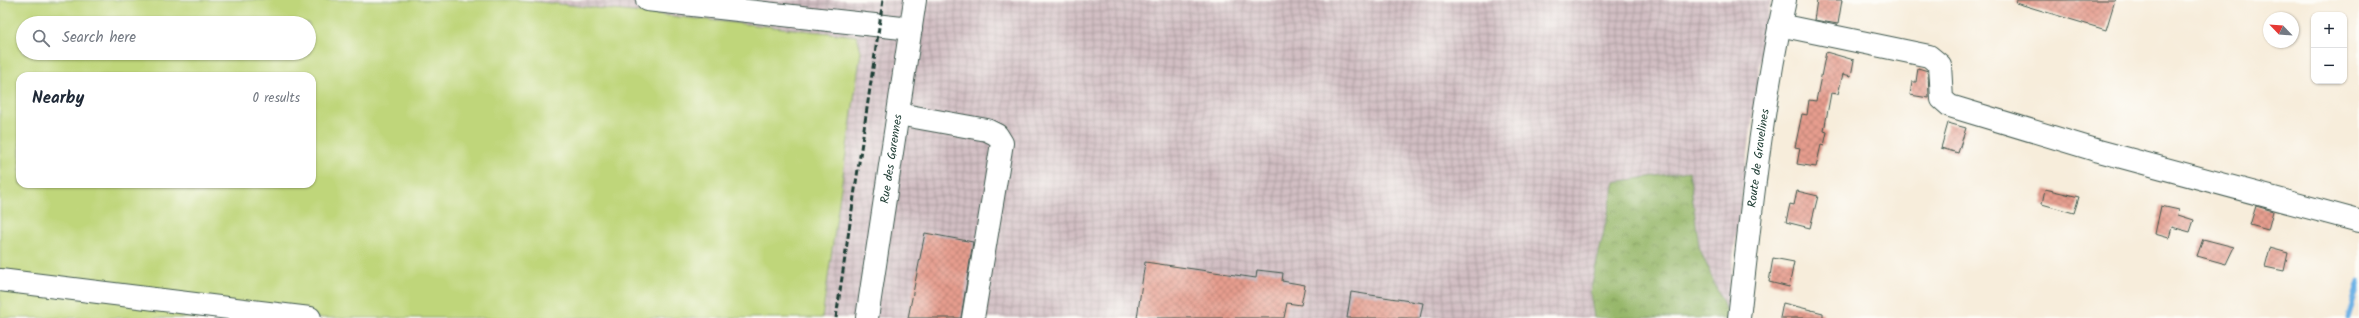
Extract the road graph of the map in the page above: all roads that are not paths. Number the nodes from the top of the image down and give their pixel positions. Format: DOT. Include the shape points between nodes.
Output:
graph roads {
  1 [pos="647,0"];
  2 [pos="915,0"];
  3 [pos="1785,0"];
  4 [pos="1779,25"];
  5 [pos="911,29"];
  6 [pos="898,114"];
  7 [pos="2359,221"];
  8 [pos="0,280"];
  9 [pos="310,318"];
  10 [pos="868,318"];
  11 [pos="973,318"];
  12 [pos="1739,318"];
  1 -- 5 [label="street"];
  2 -- 5 [label="street, Rue des Garennes"];
  3 -- 4 [label="street, Route de Gravelines"];
  4 -- 7 [label="street" via="1929,56 1940,65 1942,99 1950,106 2100,151"];
  4 -- 12 [label="street, Route de Gravelines" via="1756,160"];
  5 -- 6 [label="street, Rue des Garennes"];
  6 -- 10 [label="street, Rue des Garennes"];
  6 -- 11 [label="street" via="987,130 997,134 1002,143"];
  8 -- 9 [label="street"];
}
